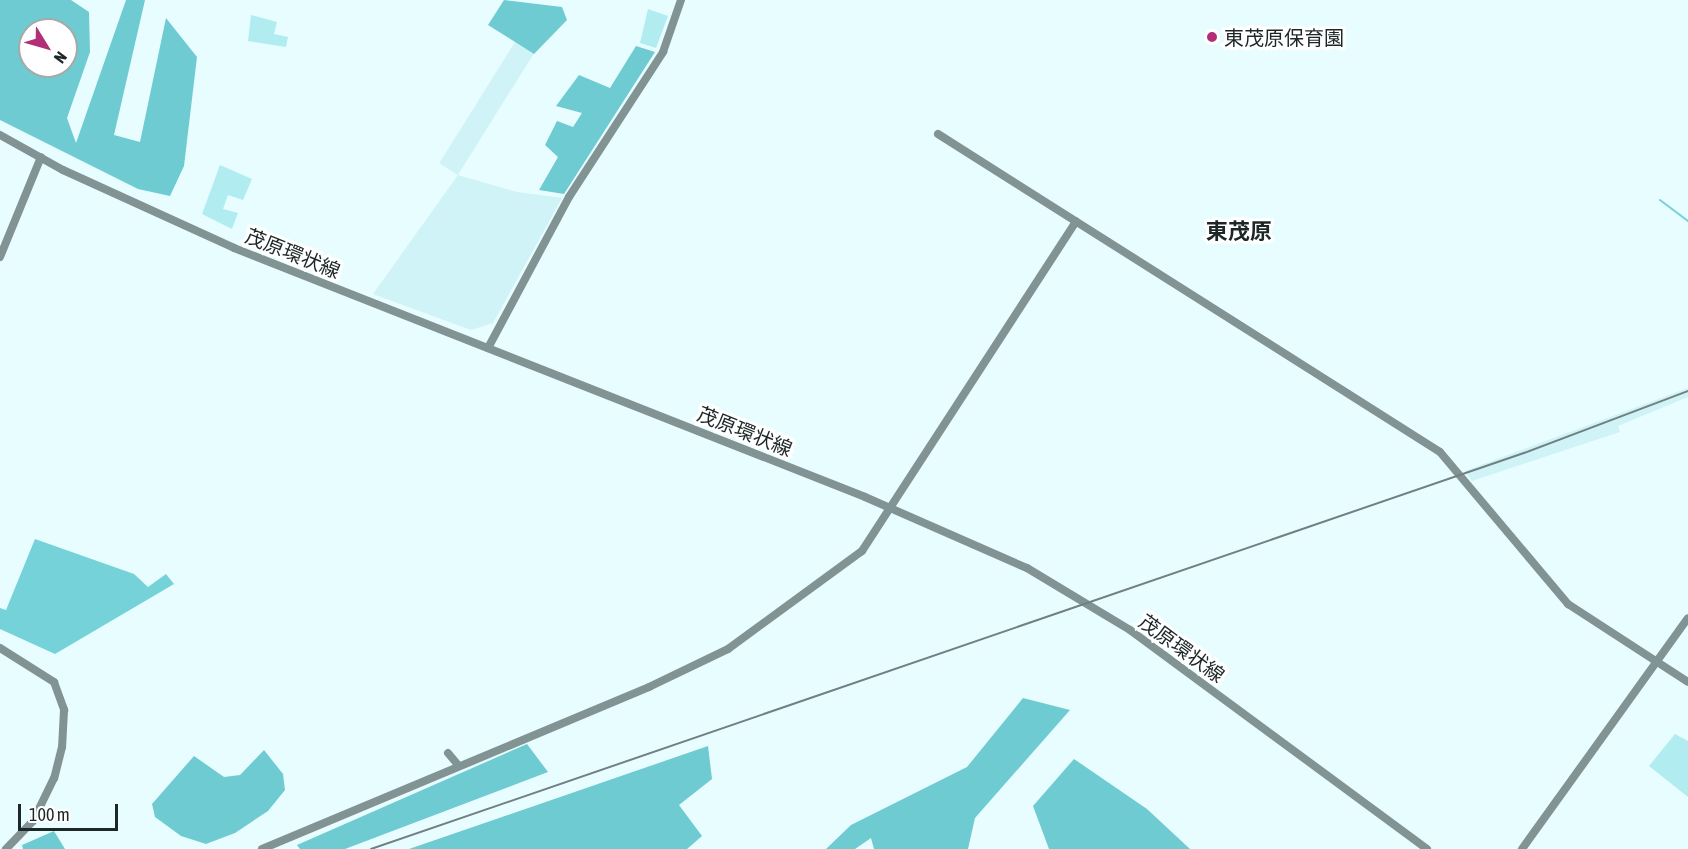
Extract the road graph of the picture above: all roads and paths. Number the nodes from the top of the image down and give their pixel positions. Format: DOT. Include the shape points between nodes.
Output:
graph roads {
  1 [pos="681,0"];
  2 [pos="938,134"];
  3 [pos="0,135"];
  4 [pos="41,157"];
  5 [pos="1076,221"];
  6 [pos="0,257"];
  7 [pos="488,348"];
  8 [pos="893,509"];
  9 [pos="1688,618"];
  10 [pos="0,648"];
  11 [pos="1658,665"];
  12 [pos="1688,682"];
  13 [pos="448,753"];
  14 [pos="458,765"];
  15 [pos="6,849"];
  16 [pos="262,849"];
  17 [pos="1428,849"];
  18 [pos="1522,849"];
  1 -- 7 [label="street" via="663,52 569,197"];
  2 -- 5 [label="street"];
  3 -- 4 [label="street, 茂原環状線"];
  4 -- 6 [label="street"];
  4 -- 7 [label="street, 茂原環状線" via="234,248"];
  5 -- 8 [label="street"];
  5 -- 11 [label="street" via="1440,452 1568,604"];
  7 -- 8 [label="street, 茂原環状線"];
  8 -- 14 [label="street" via="862,551 728,649 650,687"];
  8 -- 17 [label="street, 茂原環状線" via="961,535 1076,596"];
  9 -- 11 [label="street"];
  10 -- 15 [label="street" via="54,682 62,694 64,710 62,747 54,778 33,821"];
  11 -- 12 [label="street"];
  11 -- 18 [label="street"];
  13 -- 14 [label="street"];
  14 -- 16 [label="street"];
}
